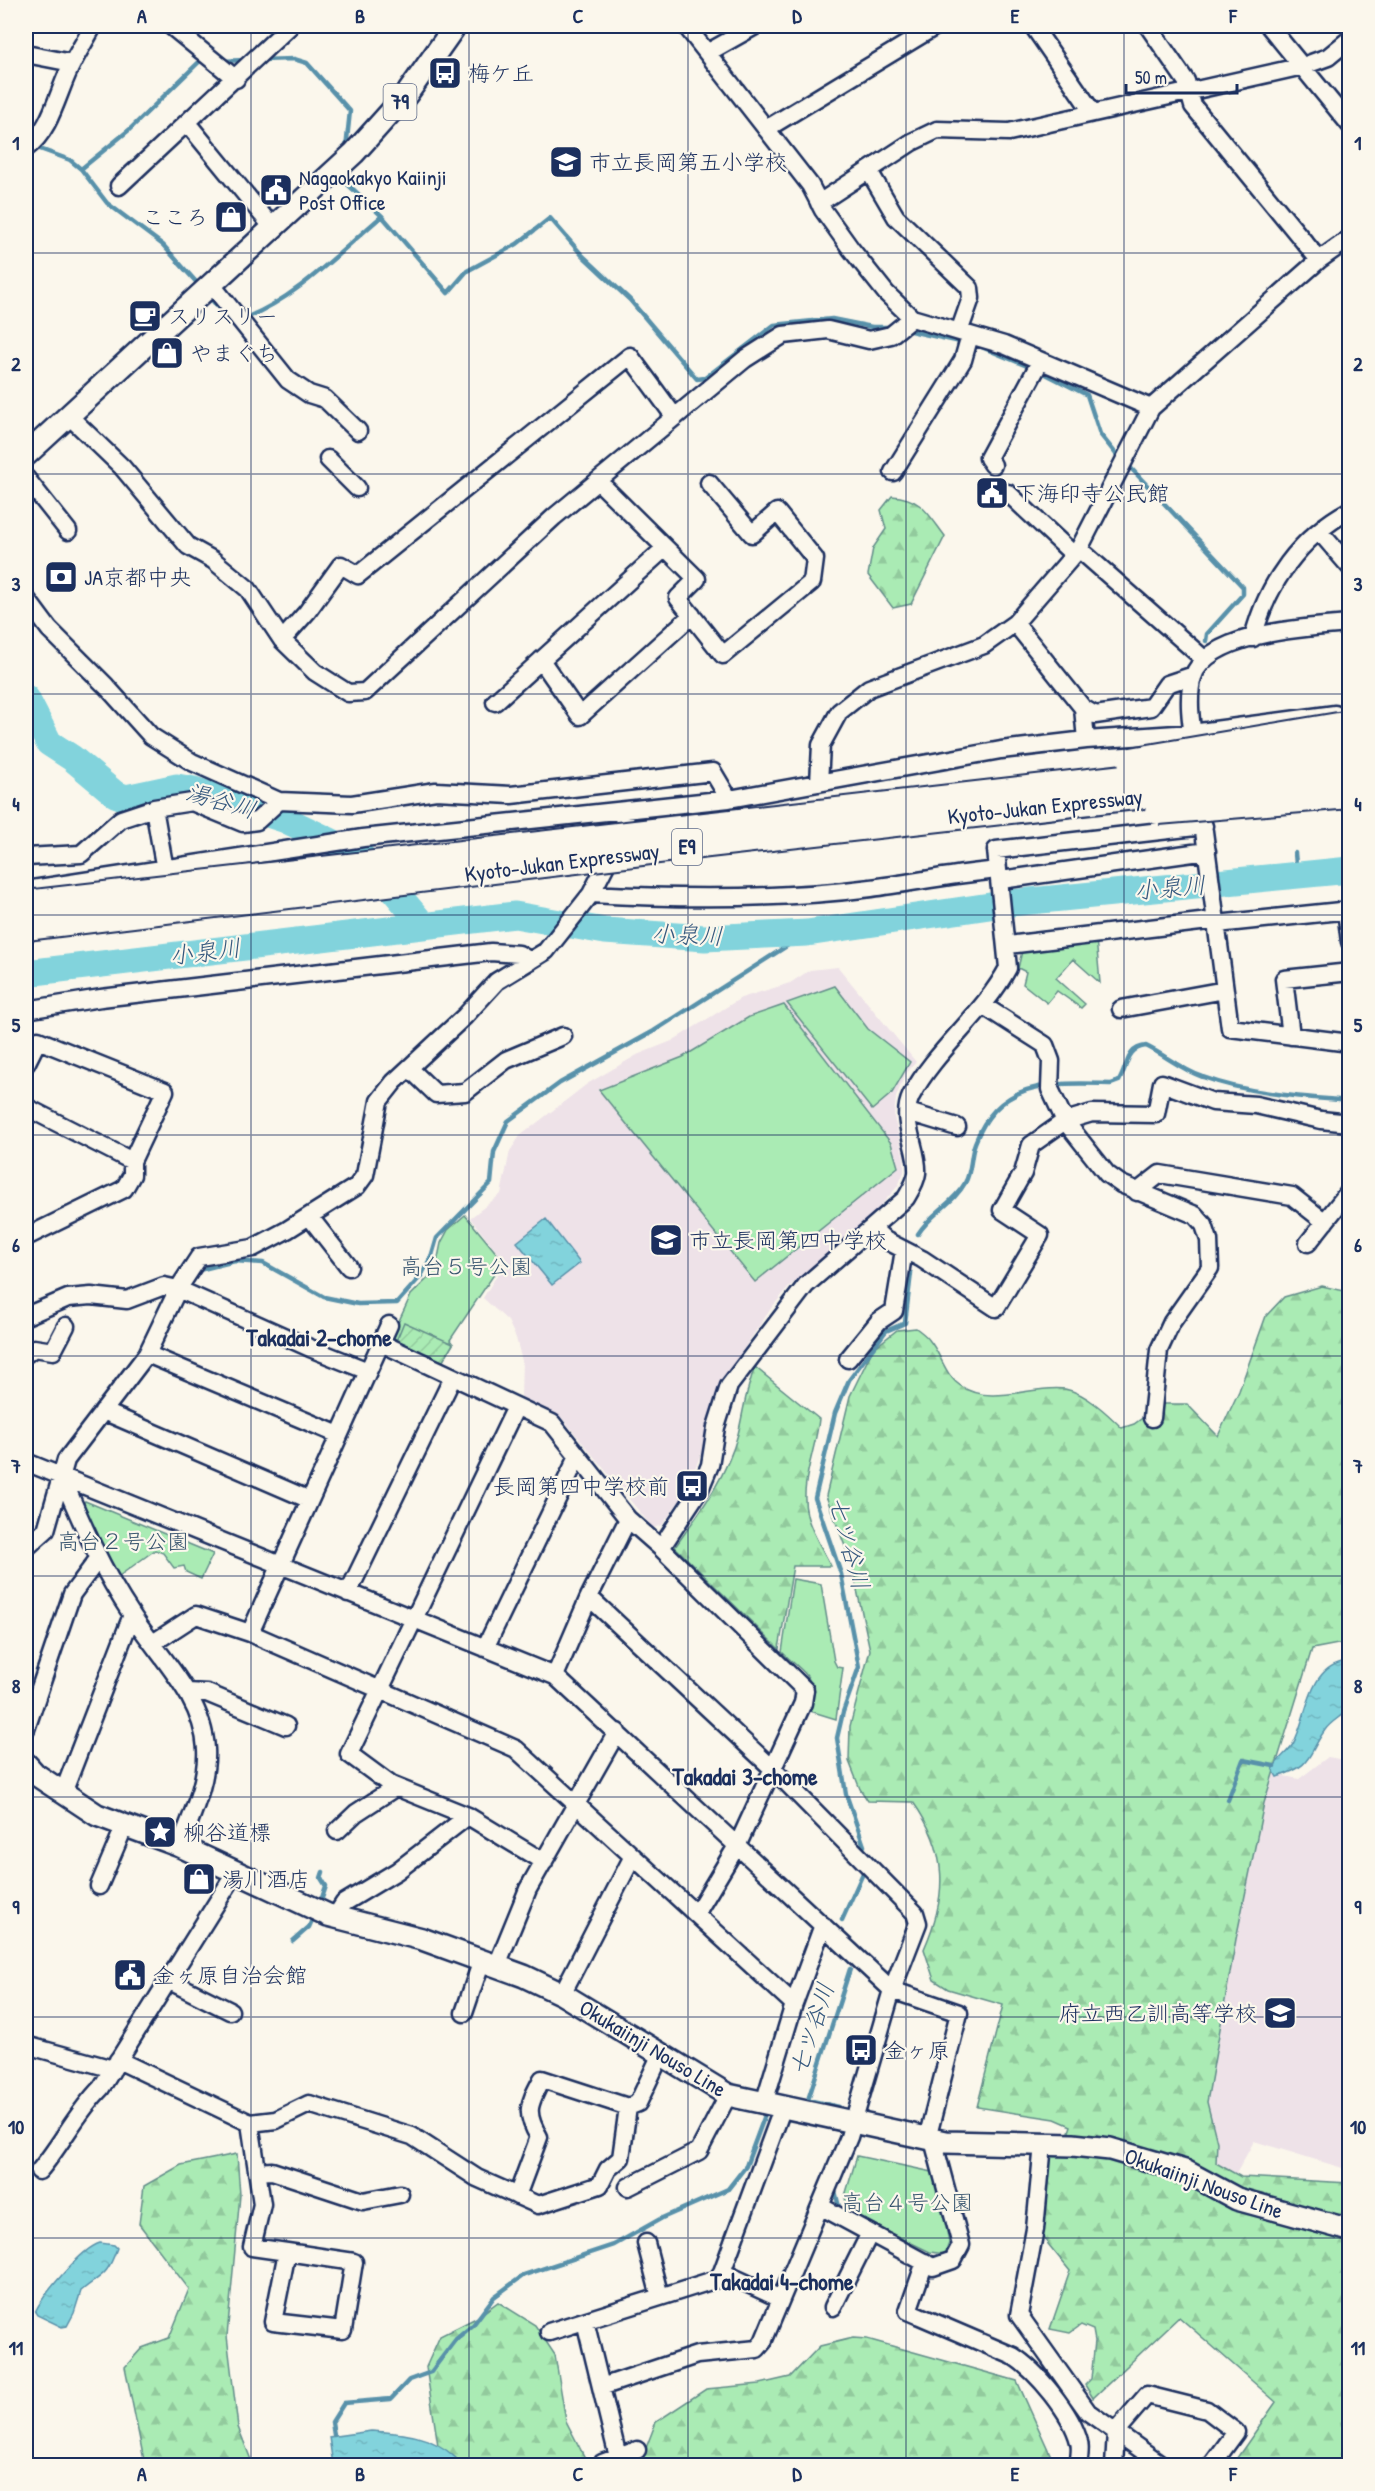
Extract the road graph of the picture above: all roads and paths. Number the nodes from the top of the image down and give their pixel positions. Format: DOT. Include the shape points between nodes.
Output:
graph roads {
  1 [pos="93,26"];
  2 [pos="171,26"];
  3 [pos="290,26"];
  4 [pos="455,26"];
  5 [pos="686,26"];
  6 [pos="755,26"];
  7 [pos="936,26"];
  8 [pos="1034,26"];
  9 [pos="1148,26"];
  10 [pos="1269,26"];
  11 [pos="1350,39"];
  12 [pos="707,53"];
  13 [pos="26,54"];
  14 [pos="72,63"];
  15 [pos="1303,66"];
  16 [pos="236,79"];
  17 [pos="1189,92"];
  18 [pos="1094,113"];
  19 [pos="189,124"];
  20 [pos="1350,125"];
  21 [pos="766,129"];
  22 [pos="26,148"];
  23 [pos="869,171"];
  24 [pos="119,186"];
  25 [pos="819,203"];
  26 [pos="273,228"];
  27 [pos="1350,238"];
  28 [pos="1319,260"];
  29 [pos="212,285"];
  30 [pos="912,318"];
  31 [pos="964,334"];
  32 [pos="1040,362"];
  33 [pos="1150,408"];
  34 [pos="69,416"];
  35 [pos="674,416"];
  36 [pos="358,431"];
  37 [pos="26,455"];
  38 [pos="328,459"];
  39 [pos="993,465"];
  40 [pos="893,472"];
  41 [pos="26,478"];
  42 [pos="598,480"];
  43 [pos="709,483"];
  44 [pos="357,488"];
  45 [pos="1008,493"];
  46 [pos="1350,510"];
  47 [pos="68,531"];
  48 [pos="1319,531"];
  49 [pos="665,548"];
  50 [pos="1077,552"];
  51 [pos="1350,567"];
  52 [pos="26,598"];
  53 [pos="692,615"];
  54 [pos="1015,623"];
  55 [pos="1350,624"];
  56 [pos="1253,638"];
  57 [pos="282,640"];
  58 [pos="1204,659"];
  59 [pos="541,660"];
  60 [pos="1194,675"];
  61 [pos="495,702"];
  62 [pos="1083,708"];
  63 [pos="1350,713"];
  64 [pos="1350,724"];
  65 [pos="1192,733"];
  66 [pos="1086,740"];
  67 [pos="1350,750"];
  68 [pos="1350,772"];
  69 [pos="819,783"];
  70 [pos="1350,795"];
  71 [pos="729,799"];
  72 [pos="921,801"];
  73 [pos="1095,801"];
  74 [pos="154,808"];
  75 [pos="628,810"];
  76 [pos="268,811"];
  77 [pos="1204,826"];
  78 [pos="1208,856"];
  79 [pos="26,857"];
  80 [pos="165,870"];
  81 [pos="997,879"];
  82 [pos="26,890"];
  83 [pos="587,898"];
  84 [pos="26,904"];
  85 [pos="1348,910"];
  86 [pos="1217,919"];
  87 [pos="26,927"];
  88 [pos="1007,941"];
  89 [pos="1350,942"];
  90 [pos="530,961"];
  91 [pos="1350,972"];
  92 [pos="1225,990"];
  93 [pos="984,1006"];
  94 [pos="1121,1009"];
  95 [pos="26,1010"];
  96 [pos="563,1036"];
  97 [pos="1291,1036"];
  98 [pos="1350,1042"];
  99 [pos="26,1064"];
  100 [pos="409,1068"];
  101 [pos="26,1107"];
  102 [pos="908,1112"];
  103 [pos="1065,1121"];
  104 [pos="1350,1123"];
  105 [pos="957,1127"];
  106 [pos="132,1161"];
  107 [pos="1350,1190"];
  108 [pos="1137,1192"];
  109 [pos="309,1216"];
  110 [pos="1325,1222"];
  111 [pos="872,1228"];
  112 [pos="26,1237"];
  113 [pos="1308,1243"];
  114 [pos="912,1254"];
  115 [pos="349,1267"];
  116 [pos="178,1288"];
  117 [pos="26,1316"];
  118 [pos="389,1324"];
  119 [pos="66,1326"];
  120 [pos="381,1343"];
  121 [pos="26,1354"];
  122 [pos="147,1354"];
  123 [pos="848,1359"];
  124 [pos="368,1371"];
  125 [pos="453,1377"];
  126 [pos="516,1407"];
  127 [pos="103,1411"];
  128 [pos="1152,1418"];
  129 [pos="339,1435"];
  130 [pos="578,1456"];
  131 [pos="26,1462"];
  132 [pos="62,1477"];
  133 [pos="310,1500"];
  134 [pos="628,1519"];
  135 [pos="26,1548"];
  136 [pos="661,1548"];
  137 [pos="98,1559"];
  138 [pos="280,1565"];
  139 [pos="348,1593"];
  140 [pos="589,1597"];
  141 [pos="132,1615"];
  142 [pos="413,1619"];
  143 [pos="250,1633"];
  144 [pos="153,1643"];
  145 [pos="485,1648"];
  146 [pos="555,1677"];
  147 [pos="187,1692"];
  148 [pos="381,1692"];
  149 [pos="286,1726"];
  150 [pos="26,1729"];
  151 [pos="617,1732"];
  152 [pos="26,1764"];
  153 [pos="772,1768"];
  154 [pos="396,1787"];
  155 [pos="63,1793"];
  156 [pos="577,1804"];
  157 [pos="468,1816"];
  158 [pos="125,1825"];
  159 [pos="337,1831"];
  160 [pos="738,1844"];
  161 [pos="180,1846"];
  162 [pos="633,1856"];
  163 [pos="544,1862"];
  164 [pos="236,1872"];
  165 [pos="99,1886"];
  166 [pos="696,1914"];
  167 [pos="335,1917"];
  168 [pos="824,1925"];
  169 [pos="490,1962"];
  170 [pos="168,1980"];
  171 [pos="892,1990"];
  172 [pos="562,1994"];
  173 [pos="794,2004"];
  174 [pos="230,2011"];
  175 [pos="464,2013"];
  176 [pos="26,2045"];
  177 [pos="661,2054"];
  178 [pos="115,2064"];
  179 [pos="728,2095"];
  180 [pos="773,2105"];
  181 [pos="628,2107"];
  182 [pos="852,2122"];
  183 [pos="250,2123"];
  184 [pos="930,2139"];
  185 [pos="1043,2144"];
  186 [pos="39,2171"];
  187 [pos="257,2172"];
  188 [pos="628,2187"];
  189 [pos="400,2194"];
  190 [pos="517,2196"];
  191 [pos="820,2206"];
  192 [pos="1350,2230"];
  193 [pos="870,2234"];
  194 [pos="646,2243"];
  195 [pos="287,2252"];
  196 [pos="925,2262"];
  197 [pos="722,2272"];
  198 [pos="660,2297"];
  199 [pos="781,2299"];
  200 [pos="833,2307"];
  201 [pos="585,2321"];
  202 [pos="549,2332"];
  203 [pos="601,2387"];
  204 [pos="1116,2431"];
  205 [pos="637,2450"];
  206 [pos="1078,2466"];
  207 [pos="1114,2466"];
  208 [pos="1164,2466"];
  209 [pos="1211,2466"];
  1 -- 14 [label="street"];
  2 -- 16 [label="street"];
  3 -- 16 [label="street"];
  4 -- 26 [label="main road, 79" via="407,94 372,134"];
  5 -- 12 [label="street"];
  6 -- 12 [label="street"];
  7 -- 21 [label="street"];
  8 -- 18 [label="street"];
  9 -- 17 [label="street" via="1186,81"];
  10 -- 15 [label="street"];
  11 -- 15 [label="street" via="1328,57"];
  12 -- 21 [label="street"];
  13 -- 14 [label="street"];
  14 -- 22 [label="street" via="42,130"];
  15 -- 17 [label="street"];
  15 -- 20 [label="street"];
  16 -- 19 [label="street"];
  17 -- 18 [label="street"];
  17 -- 28 [label="street" via="1193,106"];
  18 -- 23 [label="street" via="1009,132 937,130"];
  19 -- 24 [label="street"];
  19 -- 26 [label="street"];
  21 -- 25 [label="street" via="810,185"];
  23 -- 25 [label="street"];
  23 -- 31 [label="street" via="896,217 970,288"];
  25 -- 30 [label="street" via="886,293"];
  26 -- 29 [label="main road, 79"];
  27 -- 28 [label="street"];
  28 -- 33 [label="street"];
  29 -- 34 [label="main road, 79"];
  29 -- 36 [label="street" via="288,380 325,399"];
  30 -- 31 [label="street"];
  30 -- 35 [label="street" via="891,335 869,340 828,330 783,335 745,359"];
  31 -- 32 [label="street" via="1004,345"];
  31 -- 40 [label="street" via="963,360"];
  32 -- 33 [label="street"];
  32 -- 39 [label="street" via="988,458"];
  33 -- 50 [label="street"];
  34 -- 37 [label="main road, 79"];
  34 -- 57 [label="street" via="122,467 188,546 248,588"];
  35 -- 42 [label="street"];
  35 -- 57 [label="street" via="630,356 358,575 341,565"];
  38 -- 44 [label="street"];
  41 -- 47 [label="street"];
  42 -- 49 [label="street"];
  42 -- 57 [label="street" via="365,692 348,693 315,672"];
  43 -- 53 [label="street" via="752,534 777,512 815,558 812,582 723,656"];
  45 -- 50 [label="street"];
  46 -- 48 [label="street"];
  48 -- 51 [label="street"];
  48 -- 56 [label="street" via="1296,552 1277,579 1262,607"];
  49 -- 53 [label="street" via="697,579 678,598"];
  49 -- 59 [label="street"];
  50 -- 54 [label="street"];
  50 -- 58 [label="street"];
  52 -- 76 [label="street" via="49,629 151,736"];
  53 -- 59 [label="street" via="580,716"];
  54 -- 62 [label="street"];
  54 -- 69 [label="street" via="989,642 888,680 853,699 824,736 819,754"];
  55 -- 56 [label="street" via="1286,630"];
  56 -- 58 [label="street"];
  58 -- 60 [label="street"];
  59 -- 61 [label="street"];
  60 -- 62 [label="street" via="1167,684 1151,707 1095,715"];
  60 -- 65 [label="street"];
  62 -- 66 [label="street"];
  63 -- 65 [label="street"];
  64 -- 72 [label="highway, bridge"];
  65 -- 66 [label="street"];
  65 -- 77 [label="street"];
  66 -- 69 [label="street" via="1001,750"];
  67 -- 72 [label="highway, Kyoto-Jukan Expressway / E9, bridge"];
  68 -- 73 [label="highway, Kyoto-Jukan Expressway / E9, bridge"];
  69 -- 71 [label="street"];
  70 -- 73 [label="highway, bridge" via="1124,814"];
  71 -- 75 [label="street"];
  71 -- 76 [label="street" via="713,772 511,795 436,791"];
  72 -- 84 [label="highway, Kyoto-Jukan Expressway / E9, bridge"];
  73 -- 87 [label="highway, Kyoto-Jukan Expressway / E9, bridge"];
  74 -- 76 [label="street" via="192,802 243,823"];
  74 -- 79 [label="street" via="121,819 81,854"];
  74 -- 80 [label="street"];
  75 -- 80 [label="street" via="363,838"];
  75 -- 83 [label="street" via="611,855"];
  77 -- 78 [label="street"];
  77 -- 81 [label="street" via="996,850"];
  78 -- 81 [label="street"];
  78 -- 86 [label="street"];
  80 -- 82 [label="street"];
  81 -- 83 [label="street" via="801,894"];
  81 -- 88 [label="street"];
  83 -- 90 [label="street" via="546,951"];
  85 -- 86 [label="street"];
  85 -- 89 [label="street"];
  86 -- 88 [label="street"];
  86 -- 92 [label="street"];
  88 -- 93 [label="street" via="1008,968"];
  90 -- 95 [label="street" via="519,954 490,952"];
  90 -- 100 [label="street" via="497,981"];
  91 -- 97 [label="street" via="1284,979"];
  92 -- 94 [label="street"];
  92 -- 97 [label="street" via="1230,1028"];
  93 -- 102 [label="street" via="929,1071 910,1098"];
  93 -- 103 [label="street" via="1045,1045 1050,1053 1050,1083"];
  96 -- 100 [label="street" via="506,1060 465,1092 436,1094"];
  97 -- 98 [label="street"];
  99 -- 106 [label="street" via="38,1040 165,1091"];
  100 -- 109 [label="street" via="379,1101 365,1175 346,1194"];
  101 -- 106 [label="street"];
  102 -- 105 [label="street"];
  102 -- 111 [label="street" via="917,1173 906,1198"];
  103 -- 104 [label="street" via="1092,1113 1156,1114 1162,1083 1213,1102 1256,1105"];
  103 -- 108 [label="street" via="1107,1174"];
  103 -- 114 [label="street" via="1030,1145 1023,1173 1002,1210 1040,1234 996,1308"];
  106 -- 112 [label="street" via="132,1174 124,1189"];
  107 -- 110 [label="street"];
  108 -- 110 [label="street" via="1160,1174 1292,1196"];
  108 -- 128 [label="street" via="1195,1215 1209,1240 1210,1268 1172,1322 1159,1350"];
  109 -- 115 [label="street"];
  109 -- 116 [label="street" via="253,1248 199,1257"];
  110 -- 113 [label="street"];
  111 -- 114 [label="street"];
  111 -- 136 [label="street" via="806,1285 729,1386 716,1427 710,1465 700,1489"];
  114 -- 123 [label="street" via="894,1311 879,1322"];
  116 -- 117 [label="street" via="164,1286 128,1300 68,1298"];
  116 -- 122 [label="street"];
  116 -- 124 [label="street"];
  118 -- 120 [label="street"];
  119 -- 121 [label="street" via="53,1351 34,1348"];
  120 -- 124 [label="street"];
  120 -- 125 [label="street"];
  122 -- 127 [label="street"];
  122 -- 129 [label="street"];
  124 -- 129 [label="street"];
  125 -- 126 [label="street"];
  125 -- 139 [label="street"];
  126 -- 130 [label="street" via="552,1423"];
  126 -- 142 [label="street"];
  127 -- 132 [label="street" via="66,1460"];
  127 -- 133 [label="street"];
  129 -- 133 [label="street"];
  130 -- 134 [label="street"];
  130 -- 145 [label="street"];
  131 -- 132 [label="street"];
  132 -- 135 [label="street" via="46,1530"];
  132 -- 137 [label="street"];
  132 -- 138 [label="street"];
  133 -- 138 [label="street"];
  134 -- 136 [label="street"];
  134 -- 140 [label="street"];
  136 -- 153 [label="street" via="805,1690 803,1703"];
  137 -- 141 [label="street"];
  137 -- 150 [label="street" via="72,1594"];
  138 -- 139 [label="street"];
  138 -- 143 [label="street"];
  139 -- 142 [label="street"];
  140 -- 146 [label="street"];
  140 -- 153 [label="street"];
  141 -- 144 [label="street"];
  141 -- 155 [label="street"];
  142 -- 145 [label="street"];
  142 -- 148 [label="street"];
  143 -- 144 [label="street" via="196,1615"];
  143 -- 148 [label="street"];
  144 -- 147 [label="street"];
  145 -- 146 [label="street"];
  146 -- 151 [label="street"];
  147 -- 149 [label="street" via="207,1693"];
  147 -- 161 [label="street" via="199,1717 206,1750 202,1785"];
  148 -- 154 [label="street" via="349,1754"];
  148 -- 156 [label="street" via="516,1749"];
  151 -- 156 [label="street"];
  151 -- 160 [label="street"];
  152 -- 155 [label="main road, Okukaiinji Nouso Line"];
  153 -- 160 [label="street"];
  153 -- 171 [label="street" via="915,1913 918,1923"];
  154 -- 157 [label="street"];
  154 -- 159 [label="street"];
  155 -- 158 [label="main road, Okukaiinji Nouso Line" via="97,1815"];
  156 -- 162 [label="street"];
  156 -- 163 [label="street"];
  157 -- 163 [label="street"];
  157 -- 167 [label="street" via="397,1871 344,1903"];
  158 -- 161 [label="main road, Okukaiinji Nouso Line"];
  158 -- 165 [label="street"];
  160 -- 166 [label="street"];
  160 -- 168 [label="street"];
  161 -- 164 [label="main road, Okukaiinji Nouso Line"];
  162 -- 166 [label="street"];
  162 -- 172 [label="street"];
  163 -- 169 [label="street"];
  164 -- 167 [label="main road, Okukaiinji Nouso Line"];
  164 -- 170 [label="street"];
  166 -- 173 [label="street"];
  167 -- 169 [label="main road, Okukaiinji Nouso Line" via="422,1939"];
  168 -- 171 [label="street"];
  168 -- 173 [label="street"];
  169 -- 172 [label="main road, Okukaiinji Nouso Line"];
  169 -- 175 [label="street"];
  170 -- 174 [label="street"];
  170 -- 178 [label="street"];
  171 -- 182 [label="street"];
  171 -- 184 [label="street" via="959,2013"];
  172 -- 177 [label="main road, Okukaiinji Nouso Line"];
  173 -- 180 [label="street"];
  176 -- 178 [label="street"];
  177 -- 179 [label="main road, Okukaiinji Nouso Line"];
  177 -- 181 [label="street" via="638,2103"];
  178 -- 183 [label="street"];
  178 -- 186 [label="street"];
  179 -- 180 [label="main road, Okukaiinji Nouso Line"];
  179 -- 188 [label="street" via="699,2151"];
  180 -- 182 [label="main road, Okukaiinji Nouso Line"];
  180 -- 197 [label="street"];
  181 -- 190 [label="street" via="621,2158 608,2169 600,2185 538,2205"];
  181 -- 190 [label="street" via="542,2079 530,2102 529,2121 538,2137"];
  182 -- 184 [label="main road, Okukaiinji Nouso Line"];
  182 -- 191 [label="street"];
  183 -- 187 [label="street"];
  183 -- 190 [label="street" via="276,2120 309,2104 412,2136 477,2178"];
  184 -- 185 [label="main road, Okukaiinji Nouso Line"];
  184 -- 196 [label="street" via="961,2245 953,2260 933,2267"];
  185 -- 192 [label="main road, Okukaiinji Nouso Line" via="1110,2149 1153,2160 1185,2171 1237,2199"];
  185 -- 204 [label="street" via="1035,2229 1019,2315 1088,2412"];
  187 -- 189 [label="street" via="272,2171 363,2200"];
  187 -- 195 [label="street" via="262,2204 252,2247"];
  191 -- 193 [label="street"];
  191 -- 199 [label="street"];
  193 -- 196 [label="street"];
  193 -- 200 [label="street"];
  194 -- 198 [label="street"];
  195 -- 195 [label="street" via="354,2262 343,2330 273,2322"];
  196 -- 206 [label="street" via="908,2311 1028,2365 1054,2396 1080,2443"];
  197 -- 198 [label="street" via="717,2279"];
  197 -- 199 [label="street"];
  198 -- 201 [label="street"];
  199 -- 203 [label="street" via="757,2349 697,2355"];
  201 -- 202 [label="street"];
  201 -- 203 [label="street"];
  203 -- 205 [label="street" via="610,2460"];
  204 -- 207 [label="street"];
  204 -- 208 [label="street"];
  204 -- 209 [label="street" via="1147,2395 1207,2410 1236,2432"];
}
